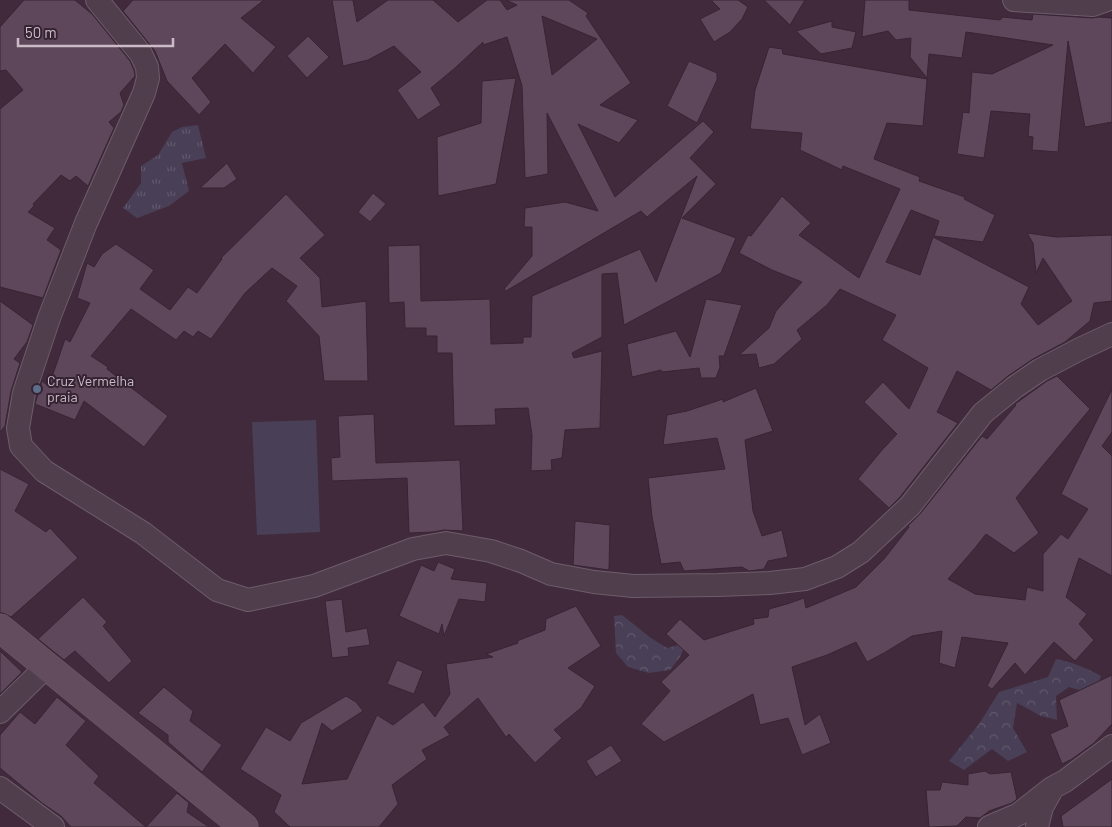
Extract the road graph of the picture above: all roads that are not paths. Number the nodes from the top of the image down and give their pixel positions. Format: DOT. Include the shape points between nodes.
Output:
graph roads {
  1 [pos="1014,0"];
  2 [pos="1107,0"];
  3 [pos="105,3"];
  4 [pos="1112,334"];
  5 [pos="0,628"];
  6 [pos="46,667"];
  7 [pos="0,712"];
  8 [pos="1112,746"];
  9 [pos="0,788"];
  10 [pos="1052,788"];
  11 [pos="53,827"];
  12 [pos="244,827"];
  13 [pos="989,827"];
  14 [pos="1036,827"];
  1 -- 2 [label="street" via="1093,5"];
  3 -- 4 [label="street" via="141,54 148,78 49,318 24,393 18,428 21,446 44,471 142,533 218,590 248,600 314,586 413,549 446,543 491,551 551,574 633,586 770,583 805,579 837,567 861,552 910,506 982,413 1008,392 1040,370"];
  5 -- 6 [label="street"];
  6 -- 7 [label="street"];
  6 -- 12 [label="street"];
  8 -- 10 [label="street"];
  9 -- 11 [label="street"];
  10 -- 13 [label="street" via="1019,814"];
  10 -- 14 [label="street"];
}
